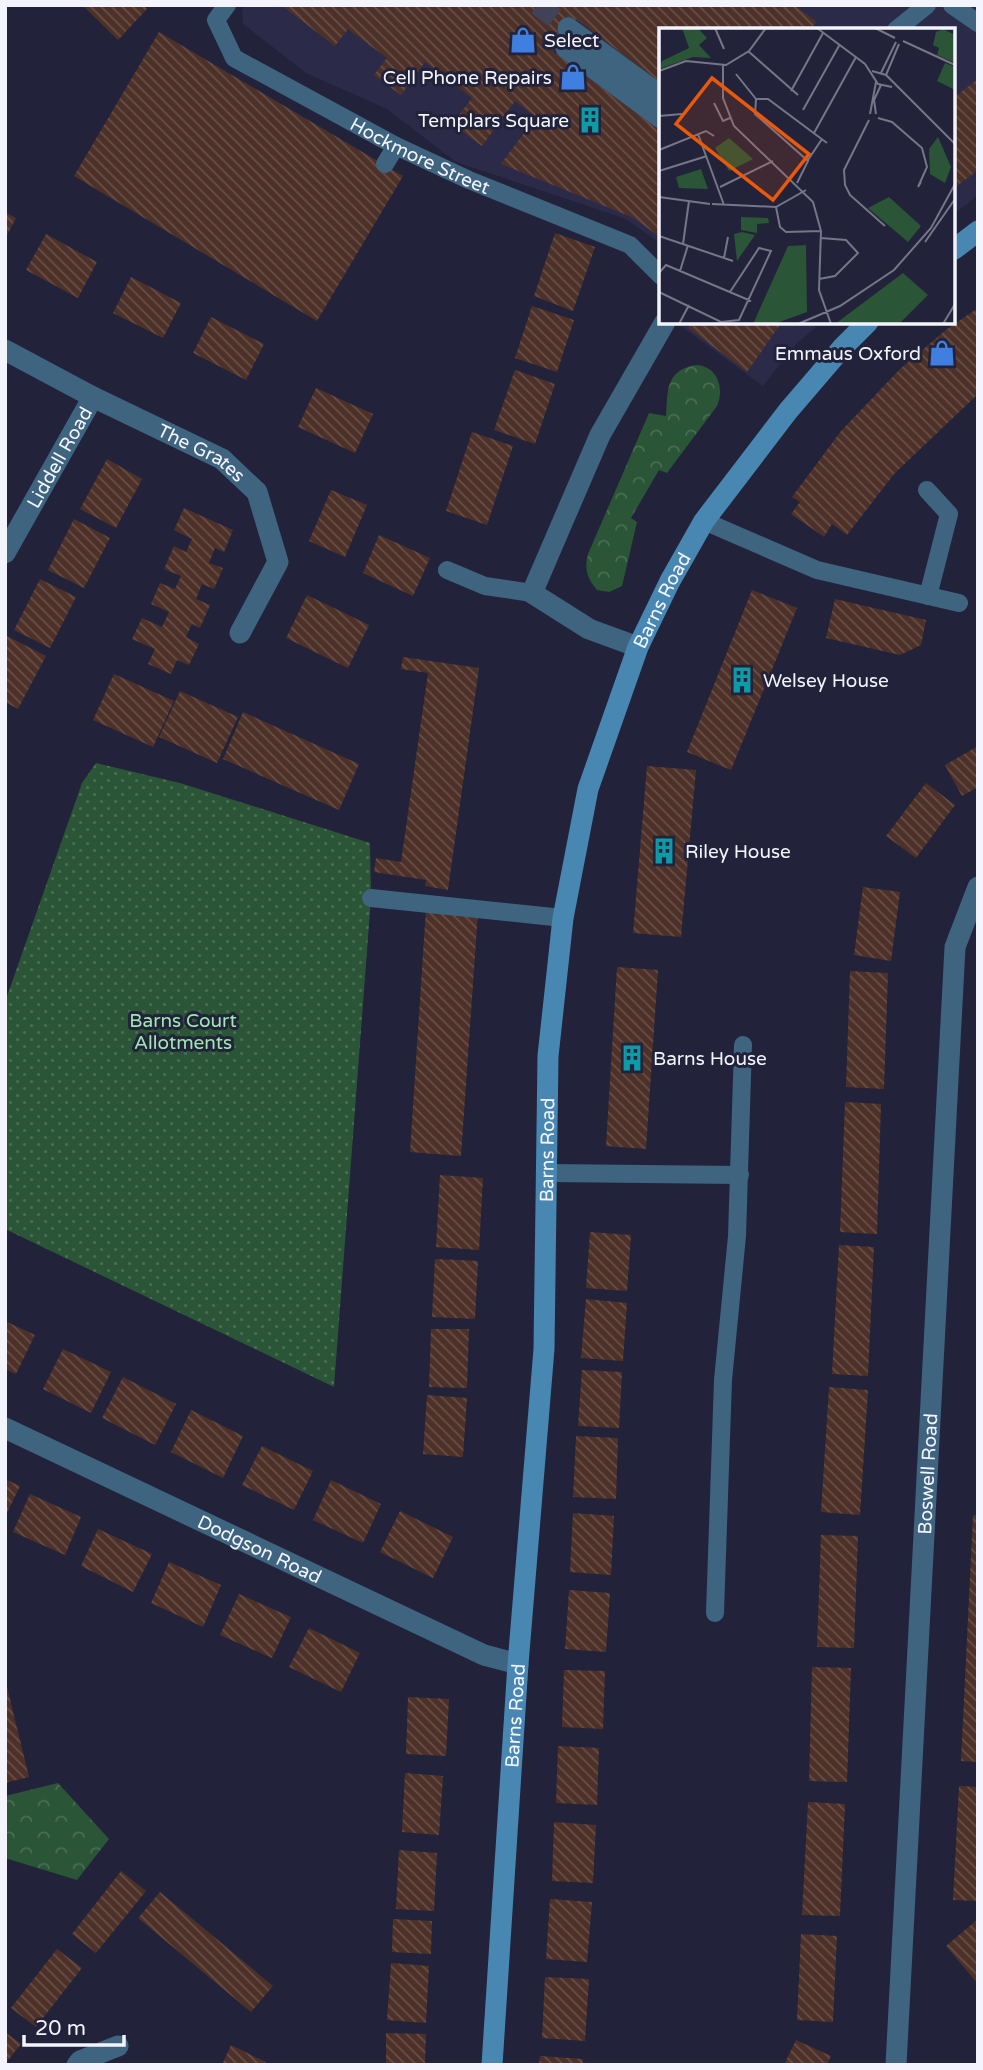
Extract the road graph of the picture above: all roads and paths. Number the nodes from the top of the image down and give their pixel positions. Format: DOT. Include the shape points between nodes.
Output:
graph roads {
  1 [pos="227,5"];
  2 [pos="927,5"];
  3 [pos="952,5"];
  4 [pos="978,23"];
  5 [pos="898,28"];
  6 [pos="659,95"];
  7 [pos="659,117"];
  8 [pos="396,146"];
  9 [pos="384,164"];
  10 [pos="978,231"];
  11 [pos="955,248"];
  12 [pos="659,274"];
  13 [pos="664,324"];
  14 [pos="866,324"];
  15 [pos="5,350"];
  16 [pos="93,397"];
  17 [pos="927,490"];
  18 [pos="704,521"];
  19 [pos="5,553"];
  20 [pos="447,570"];
  21 [pos="532,593"];
  22 [pos="928,596"];
  23 [pos="959,603"];
  24 [pos="240,633"];
  25 [pos="638,647"];
  26 [pos="978,887"];
  27 [pos="371,898"];
  28 [pos="563,918"];
  29 [pos="743,1045"];
  30 [pos="547,1173"];
  31 [pos="740,1175"];
  32 [pos="5,1428"];
  33 [pos="715,1613"];
  34 [pos="517,1664"];
  35 [pos="118,2046"];
  36 [pos="77,2065"];
  37 [pos="492,2065"];
  38 [pos="895,2065"];
  1 -- 8 [label="lane, Hockmore Street" via="216,20 234,58"];
  2 -- 5 [label="lane"];
  3 -- 4 [label="lane"];
  6 -- 7 [label="street" via="572,31 566,48"];
  8 -- 9 [label="lane"];
  8 -- 12 [label="lane, Hockmore Street" via="630,245"];
  10 -- 11 [label="street"];
  13 -- 21 [label="street" via="600,435"];
  14 -- 18 [label="street, Barns Road" via="788,411"];
  15 -- 16 [label="street, The Grates"];
  16 -- 19 [label="street, Liddell Road"];
  16 -- 24 [label="street, The Grates" via="222,459 257,492 278,562"];
  17 -- 22 [label="lane" via="949,514"];
  18 -- 22 [label="lane" via="817,570"];
  18 -- 25 [label="street, Barns Road"];
  20 -- 21 [label="lane" via="485,586"];
  21 -- 25 [label="street" via="589,629"];
  22 -- 23 [label="lane"];
  25 -- 28 [label="street, Barns Road" via="588,789"];
  26 -- 38 [label="street, Boswell Road" via="955,947"];
  27 -- 28 [label="lane"];
  28 -- 30 [label="street, Barns Road" via="548,1056"];
  29 -- 31 [label="lane"];
  30 -- 31 [label="lane"];
  30 -- 34 [label="street, Barns Road" via="544,1349"];
  31 -- 33 [label="lane" via="723,1380"];
  32 -- 34 [label="street, Dodgson Road" via="484,1655"];
  34 -- 37 [label="street, Barns Road"];
  35 -- 36 [label="street"];
}
